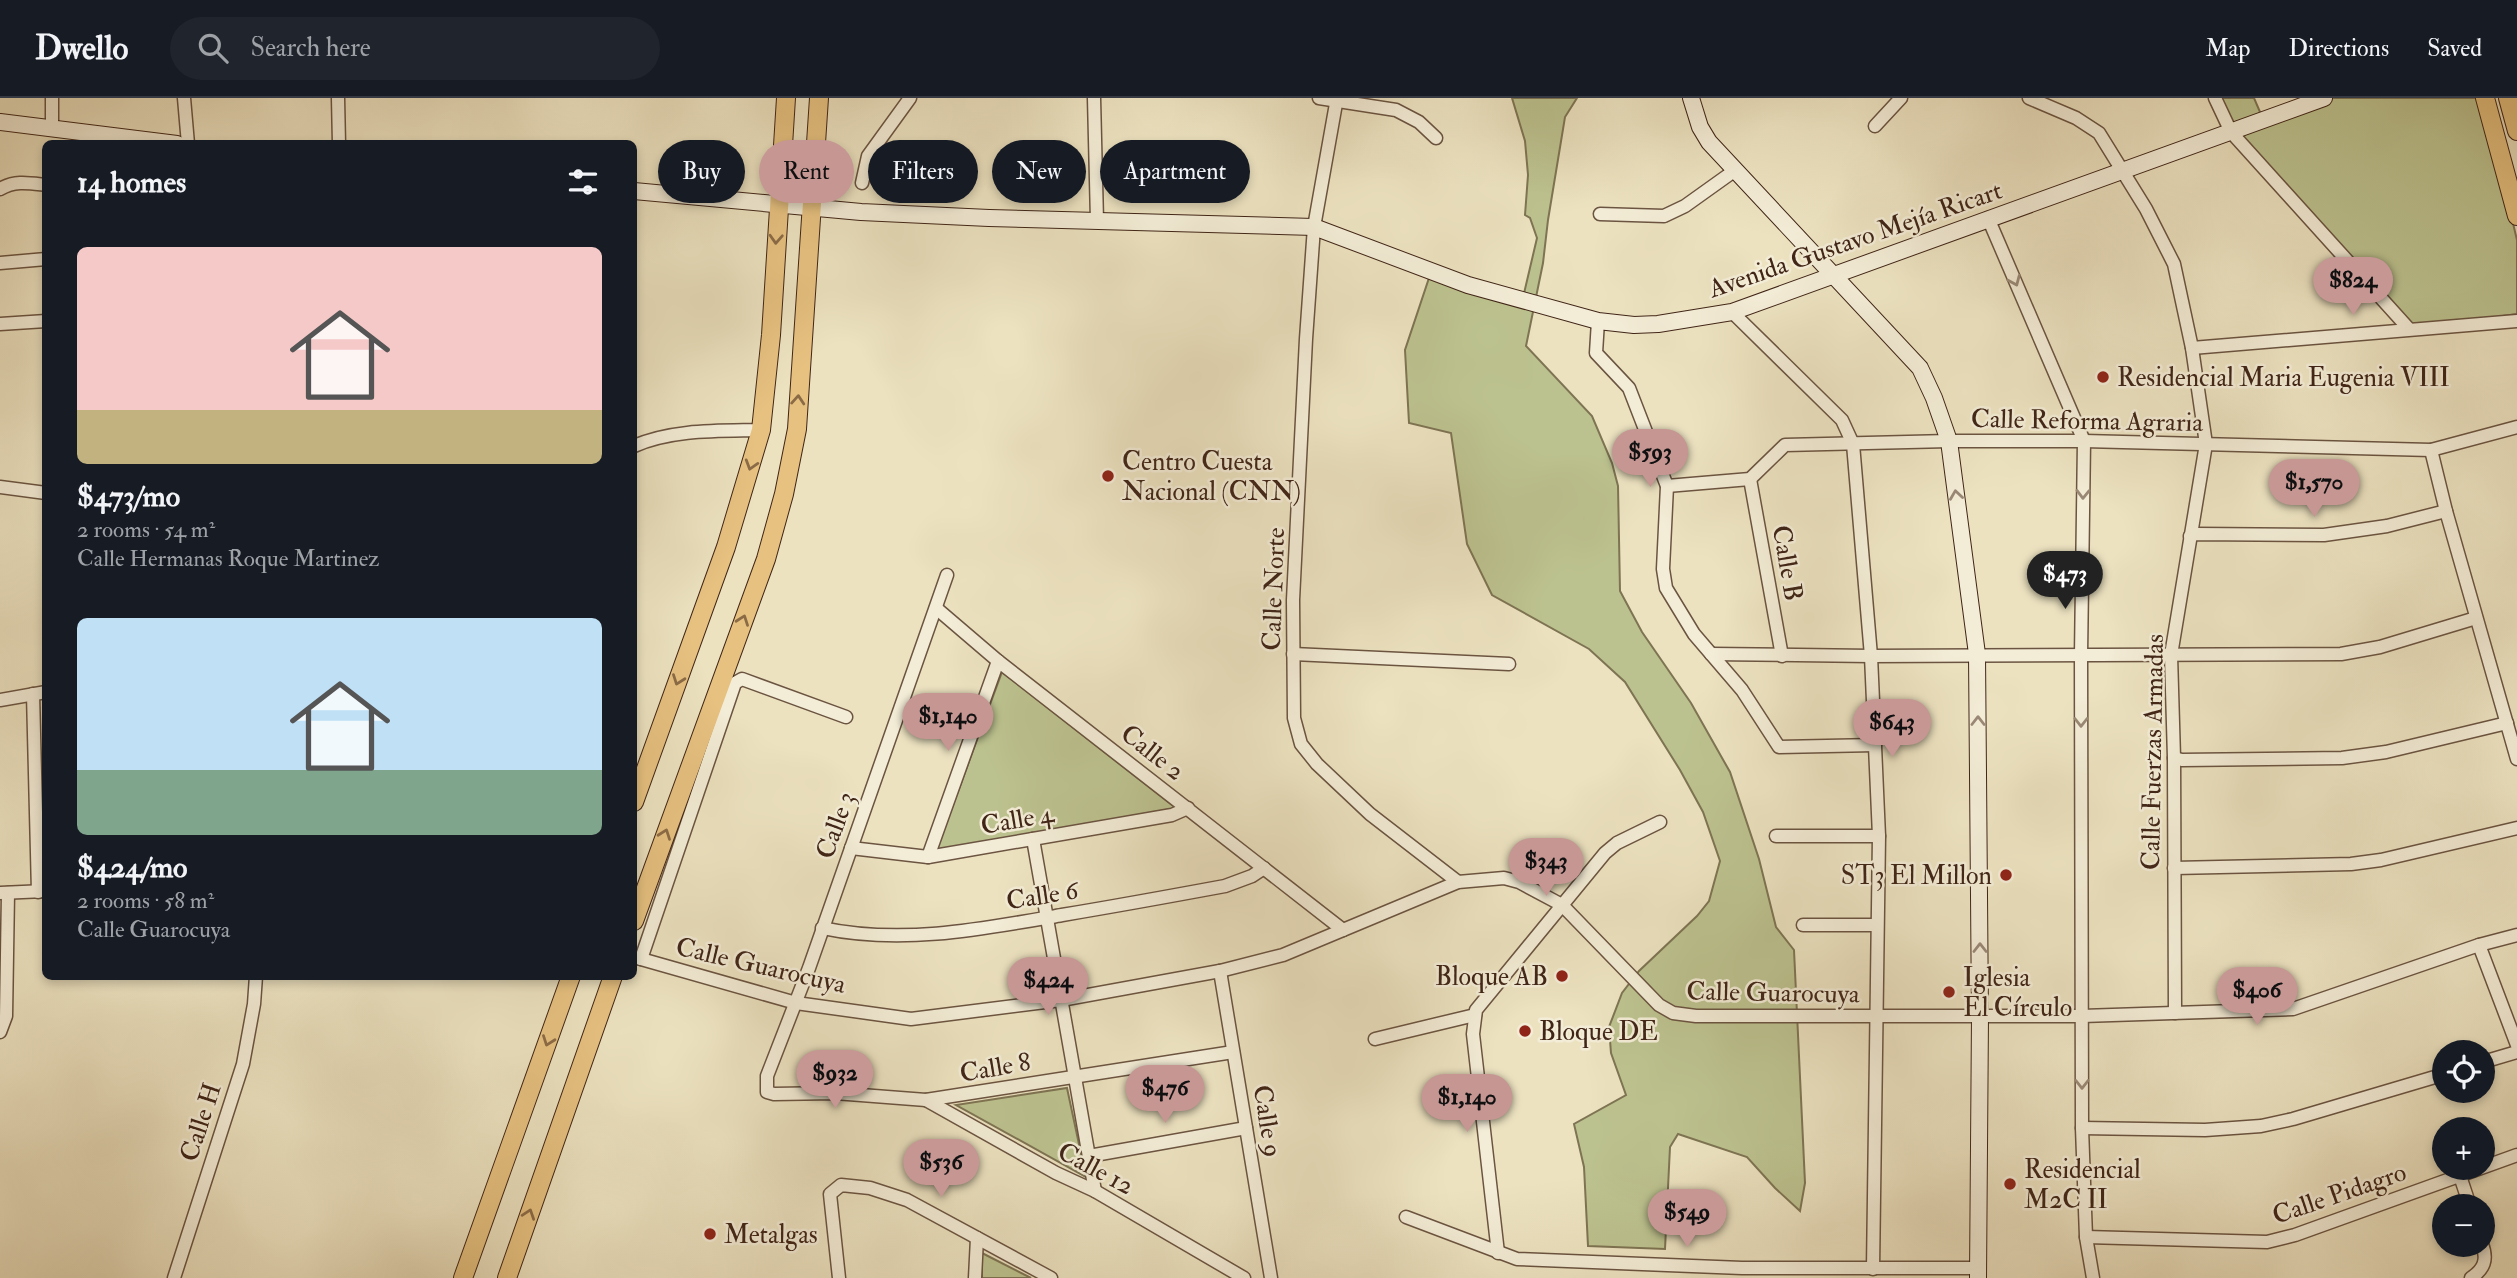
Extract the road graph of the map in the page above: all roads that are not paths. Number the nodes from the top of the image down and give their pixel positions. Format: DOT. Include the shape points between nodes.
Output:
graph roads {
  1 [pos="52,98"];
  2 [pos="184,98"];
  3 [pos="338,98"];
  4 [pos="786,98"];
  5 [pos="820,98"];
  6 [pos="910,98"];
  7 [pos="1094,98"];
  8 [pos="1320,98"];
  9 [pos="1691,98"];
  10 [pos="1901,98"];
  11 [pos="2029,98"];
  12 [pos="2215,98"];
  13 [pos="2324,98"];
  14 [pos="2485,98"];
  15 [pos="2508,98"];
  16 [pos="1337,99"];
  17 [pos="0,122"];
  18 [pos="1875,126"];
  19 [pos="52,128"];
  20 [pos="2517,131"];
  21 [pos="2231,132"];
  22 [pos="75,137"];
  23 [pos="1436,138"];
  24 [pos="119,140"];
  25 [pos="188,140"];
  26 [pos="339,140"];
  27 [pos="1734,171"];
  28 [pos="2124,171"];
  29 [pos="862,183"];
  30 [pos="42,184"];
  31 [pos="0,188"];
  32 [pos="637,191"];
  33 [pos="778,205"];
  34 [pos="811,207"];
  35 [pos="1600,214"];
  36 [pos="2517,216"];
  37 [pos="1988,218"];
  38 [pos="1097,221"];
  39 [pos="1314,227"];
  40 [pos="42,259"];
  41 [pos="0,264"];
  42 [pos="1834,275"];
  43 [pos="1732,312"];
  44 [pos="42,321"];
  45 [pos="1598,321"];
  46 [pos="2517,321"];
  47 [pos="0,324"];
  48 [pos="2409,329"];
  49 [pos="2192,348"];
  50 [pos="2517,427"];
  51 [pos="761,430"];
  52 [pos="1949,441"];
  53 [pos="2084,441"];
  54 [pos="1853,444"];
  55 [pos="2206,444"];
  56 [pos="637,445"];
  57 [pos="2431,450"];
  58 [pos="1750,479"];
  59 [pos="1667,486"];
  60 [pos="0,487"];
  61 [pos="42,492"];
  62 [pos="2446,511"];
  63 [pos="2190,536"];
  64 [pos="947,575"];
  65 [pos="936,608"];
  66 [pos="2476,618"];
  67 [pos="1293,654"];
  68 [pos="1711,654"];
  69 [pos="1977,654"];
  70 [pos="2081,655"];
  71 [pos="2171,655"];
  72 [pos="1782,656"];
  73 [pos="1871,656"];
  74 [pos="999,660"];
  75 [pos="1509,664"];
  76 [pos="39,693"];
  77 [pos="0,700"];
  78 [pos="846,717"];
  79 [pos="2507,723"];
  80 [pos="1875,745"];
  81 [pos="2174,758"];
  82 [pos="2517,759"];
  83 [pos="637,794"];
  84 [pos="1188,808"];
  85 [pos="1660,822"];
  86 [pos="2517,828"];
  87 [pos="1776,836"];
  88 [pos="1879,836"];
  89 [pos="1033,839"];
  90 [pos="851,848"];
  91 [pos="928,857"];
  92 [pos="1264,868"];
  93 [pos="2174,868"];
  94 [pos="1458,882"];
  95 [pos="42,891"];
  96 [pos="4,893"];
  97 [pos="1562,905"];
  98 [pos="637,913"];
  99 [pos="1046,918"];
  100 [pos="1803,925"];
  101 [pos="1877,925"];
  102 [pos="822,928"];
  103 [pos="1343,930"];
  104 [pos="2517,935"];
  105 [pos="2479,945"];
  106 [pos="637,958"];
  107 [pos="1220,971"];
  108 [pos="256,980"];
  109 [pos="569,980"];
  110 [pos="612,980"];
  111 [pos="1061,1000"];
  112 [pos="796,1003"];
  113 [pos="2175,1013"];
  114 [pos="1475,1015"];
  115 [pos="1876,1016"];
  116 [pos="2082,1016"];
  117 [pos="1980,1017"];
  118 [pos="0,1032"];
  119 [pos="1375,1039"];
  120 [pos="2517,1045"];
  121 [pos="1233,1052"];
  122 [pos="2517,1052"];
  123 [pos="2495,1058"];
  124 [pos="1076,1076"];
  125 [pos="2432,1078"];
  126 [pos="765,1089"];
  127 [pos="926,1100"];
  128 [pos="1246,1128"];
  129 [pos="2082,1128"];
  130 [pos="1089,1156"];
  131 [pos="2517,1156"];
  132 [pos="2495,1164"];
  133 [pos="2449,1180"];
  134 [pos="1095,1191"];
  135 [pos="1406,1217"];
  136 [pos="2086,1237"];
  137 [pos="977,1238"];
  138 [pos="1498,1253"];
  139 [pos="2484,1257"];
  140 [pos="1873,1269"];
  141 [pos="1978,1273"];
  142 [pos="174,1278"];
  143 [pos="463,1278"];
  144 [pos="507,1278"];
  145 [pos="839,1278"];
  146 [pos="975,1278"];
  147 [pos="1051,1278"];
  148 [pos="1244,1278"];
  149 [pos="1271,1278"];
  150 [pos="2094,1278"];
  151 [pos="2471,1278"];
  1 -- 19 [label="street"];
  2 -- 25 [label="street"];
  3 -- 26 [label="street"];
  4 -- 33 [label="main road"];
  5 -- 34 [label="main road"];
  6 -- 29 [label="street" via="868,156"];
  7 -- 38 [label="street"];
  8 -- 16 [label="street"];
  9 -- 27 [label="street" via="1700,127"];
  10 -- 18 [label="street"];
  11 -- 28 [label="street, Calle Fuerzas Armadas" via="2099,133"];
  12 -- 21 [label="street"];
  13 -- 21 [label="street, Avenida Gustavo Mejía Ricart"];
  14 -- 36 [label="main road"];
  15 -- 20 [label="main road"];
  16 -- 23 [label="street" via="1396,110"];
  16 -- 39 [label="street, Calle Norte"];
  17 -- 19 [label="street"];
  19 -- 22 [label="street"];
  21 -- 28 [label="street, Avenida Gustavo Mejía Ricart"];
  21 -- 48 [label="street"];
  22 -- 24 [label="street"];
  27 -- 35 [label="street" via="1664,216"];
  27 -- 42 [label="street"];
  28 -- 37 [label="street, Avenida Gustavo Mejía Ricart"];
  28 -- 49 [label="street, Calle Fuerzas Armadas" via="2174,264"];
  30 -- 31 [label="street" via="23,182"];
  32 -- 33 [label="street, Avenida Gustavo Mejía Ricart"];
  33 -- 34 [label="street, Avenida Gustavo Mejía Ricart"];
  33 -- 51 [label="main road, one-way"];
  34 -- 38 [label="street, Avenida Gustavo Mejía Ricart"];
  98 -- 34 [label="main road, one-way" via="766,559 785,494 797,429"];
  37 -- 42 [label="street, Avenida Gustavo Mejía Ricart"];
  37 -- 53 [label="street, one-way"];
  38 -- 39 [label="street, Avenida Gustavo Mejía Ricart"];
  39 -- 45 [label="street, Avenida Gustavo Mejía Ricart" via="1468,285"];
  39 -- 67 [label="street, Calle Norte"];
  40 -- 41 [label="street"];
  42 -- 43 [label="street, Avenida Gustavo Mejía Ricart"];
  42 -- 52 [label="street" via="1920,368"];
  43 -- 45 [label="street, Avenida Gustavo Mejía Ricart" via="1658,324"];
  43 -- 54 [label="street" via="1842,420"];
  44 -- 47 [label="street"];
  45 -- 59 [label="street" via="1595,353 1629,388"];
  46 -- 48 [label="street"];
  48 -- 49 [label="street"];
  49 -- 55 [label="street, Calle Fuerzas Armadas"];
  50 -- 57 [label="street, Calle Reforma Agraria"];
  51 -- 56 [label="street" via="696,431"];
  51 -- 83 [label="main road, one-way" via="726,547"];
  52 -- 53 [label="street, Calle Reforma Agraria"];
  52 -- 54 [label="street, Calle Reforma Agraria"];
  69 -- 52 [label="street, one-way"];
  53 -- 55 [label="street, Calle Reforma Agraria"];
  53 -- 70 [label="street, one-way"];
  54 -- 58 [label="street, Calle Reforma Agraria" via="1784,446"];
  54 -- 73 [label="street"];
  55 -- 57 [label="street, Calle Reforma Agraria"];
  55 -- 63 [label="street, Calle Fuerzas Armadas"];
  57 -- 62 [label="street"];
  58 -- 59 [label="street"];
  58 -- 72 [label="street, Calle B"];
  59 -- 68 [label="street" via="1666,588"];
  60 -- 61 [label="street"];
  62 -- 63 [label="street" via="2324,535"];
  62 -- 66 [label="street"];
  63 -- 71 [label="street, Calle Fuerzas Armadas"];
  64 -- 65 [label="street, Calle 3"];
  65 -- 74 [label="street, Calle 2"];
  65 -- 90 [label="street, Calle 3"];
  66 -- 71 [label="street" via="2358,653"];
  66 -- 79 [label="street"];
  67 -- 75 [label="street"];
  67 -- 94 [label="street, Calle Norte" via="1294,718 1301,744 1370,814"];
  68 -- 72 [label="street"];
  68 -- 80 [label="street" via="1742,690 1779,747"];
  69 -- 70 [label="street"];
  69 -- 73 [label="street"];
  117 -- 69 [label="street, one-way"];
  70 -- 71 [label="street"];
  70 -- 116 [label="street, one-way"];
  71 -- 81 [label="street, Calle Fuerzas Armadas"];
  72 -- 73 [label="street"];
  73 -- 80 [label="street"];
  74 -- 84 [label="street, Calle 2"];
  74 -- 91 [label="street"];
  76 -- 77 [label="street"];
  76 -- 95 [label="street"];
  78 -- 106 [label="street" via="742,680 735,683"];
  79 -- 81 [label="street" via="2342,758"];
  79 -- 82 [label="street"];
  80 -- 88 [label="street"];
  81 -- 93 [label="street, Calle Fuerzas Armadas"];
  84 -- 89 [label="street, Calle 4" via="1172,815"];
  84 -- 92 [label="street, Calle 2"];
  85 -- 97 [label="street" via="1605,853"];
  86 -- 93 [label="street" via="2351,864"];
  87 -- 88 [label="street"];
  88 -- 101 [label="street"];
  89 -- 91 [label="street, Calle 4"];
  89 -- 99 [label="street"];
  90 -- 91 [label="street, Calle 4"];
  90 -- 102 [label="street, Calle 3"];
  92 -- 99 [label="street, Calle 6" via="1225,886"];
  92 -- 103 [label="street, Calle 2"];
  93 -- 113 [label="street, Calle Fuerzas Armadas"];
  94 -- 97 [label="street, Calle Guarocuya" via="1504,878"];
  94 -- 103 [label="street, Calle Guarocuya"];
  95 -- 96 [label="street"];
  96 -- 118 [label="street" via="6,1016"];
  97 -- 114 [label="street"];
  97 -- 115 [label="street, Calle Guarocuya" via="1658,1005 1673,1013"];
  99 -- 102 [label="street, Calle 6" via="910,936"];
  99 -- 111 [label="street"];
  100 -- 101 [label="street"];
  101 -- 115 [label="street"];
  102 -- 112 [label="street, Calle 3"];
  103 -- 107 [label="street, Calle Guarocuya" via="1283,954"];
  104 -- 105 [label="street, Calle Guarocuya"];
  105 -- 113 [label="street, Calle Guarocuya" via="2293,1009"];
  105 -- 120 [label="street"];
  106 -- 112 [label="street, Calle Guarocuya"];
  107 -- 111 [label="street, Calle Guarocuya"];
  107 -- 121 [label="street, Calle 9"];
  108 -- 142 [label="street, Calle H" via="243,1063"];
  109 -- 143 [label="main road, one-way"];
  144 -- 110 [label="main road, one-way"];
  111 -- 112 [label="street, Calle Guarocuya" via="911,1019"];
  111 -- 124 [label="street"];
  112 -- 126 [label="street, Calle 3"];
  113 -- 116 [label="street, Calle Guarocuya"];
  114 -- 119 [label="street"];
  114 -- 138 [label="street" via="1473,1034"];
  115 -- 117 [label="street, Calle Guarocuya"];
  115 -- 140 [label="street"];
  116 -- 117 [label="street, Calle Guarocuya"];
  116 -- 129 [label="street, one-way"];
  117 -- 141 [label="street"];
  121 -- 124 [label="street, Calle 8"];
  121 -- 128 [label="street, Calle 9"];
  122 -- 123 [label="street"];
  124 -- 127 [label="street, Calle 8"];
  124 -- 130 [label="street"];
  125 -- 129 [label="street" via="2261,1126"];
  126 -- 127 [label="street, Calle 8" via="774,1094"];
  127 -- 134 [label="street, Calle 12"];
  128 -- 130 [label="street"];
  128 -- 149 [label="street, Calle 9"];
  129 -- 136 [label="street"];
  130 -- 134 [label="street"];
  131 -- 132 [label="street, Calle Pidagro"];
  133 -- 136 [label="street, Calle Pidagro" via="2267,1242"];
  134 -- 148 [label="street, Calle 12"];
  135 -- 138 [label="street"];
  136 -- 150 [label="street"];
  137 -- 145 [label="street" via="886,1192 841,1185 830,1194"];
  137 -- 146 [label="street"];
  137 -- 147 [label="street"];
  138 -- 140 [label="street" via="1517,1259"];
  139 -- 151 [label="street" via="2481,1271"];
  140 -- 141 [label="street"];
}
